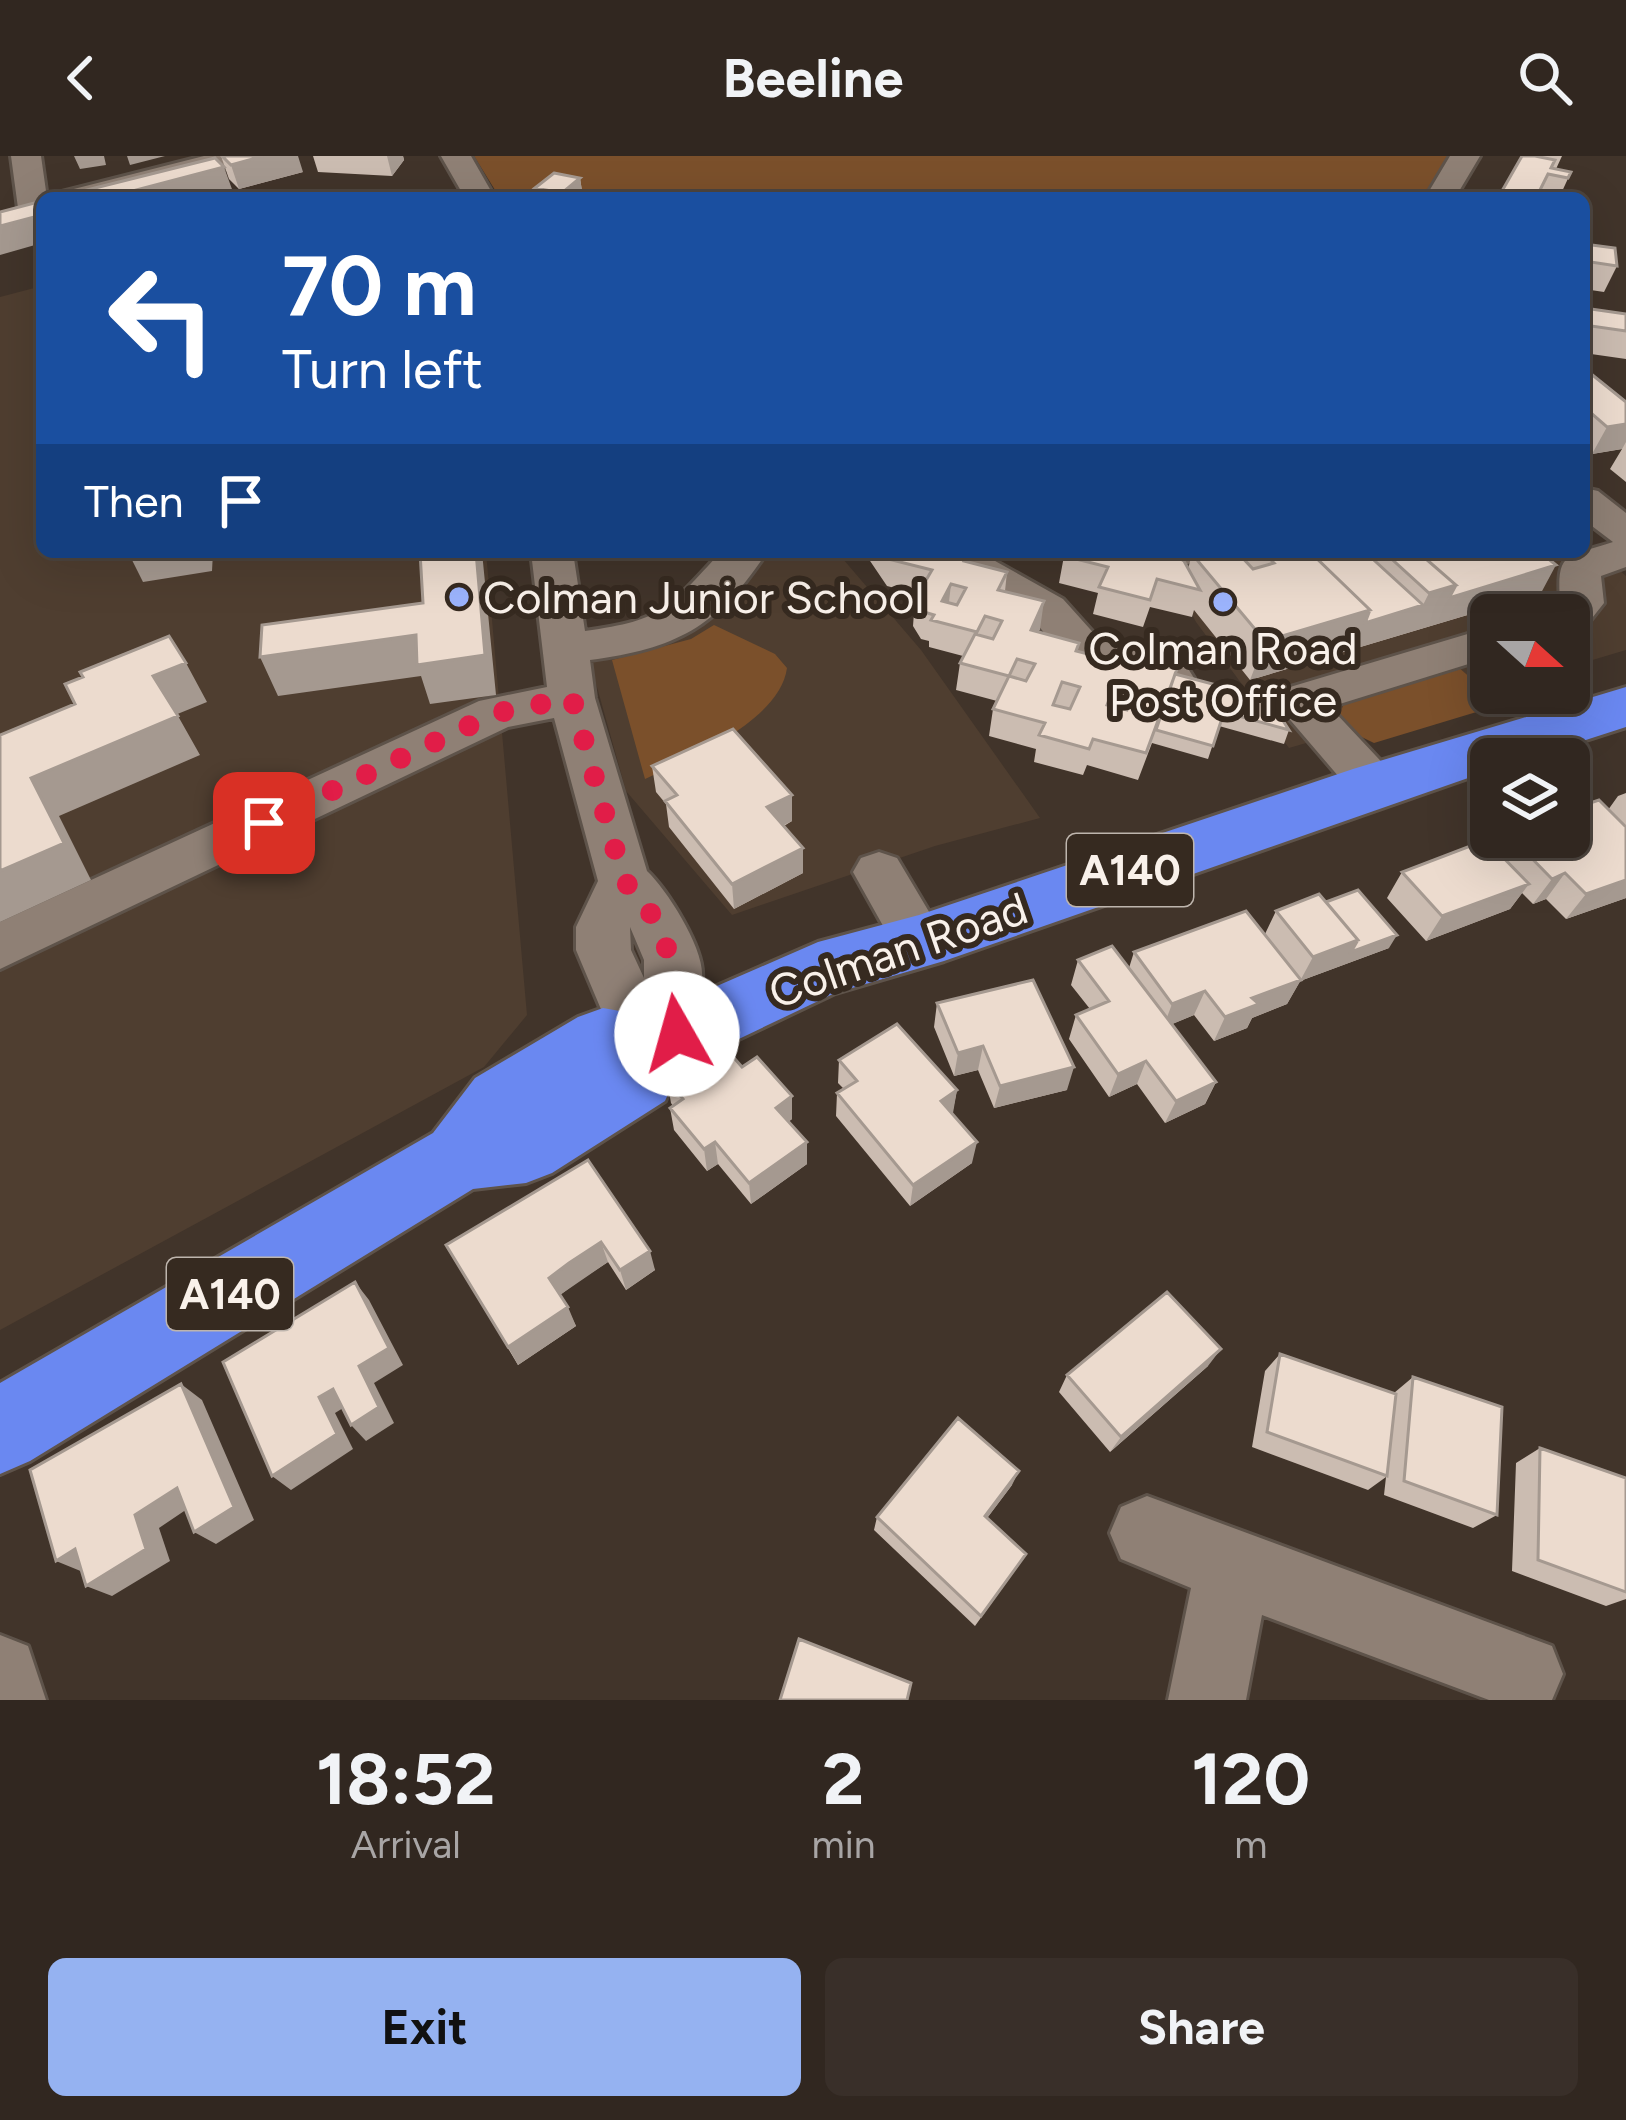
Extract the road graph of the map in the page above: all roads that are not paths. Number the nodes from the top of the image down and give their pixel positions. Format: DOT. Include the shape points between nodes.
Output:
graph roads {
  1 [pos="26,156"];
  2 [pos="239,156"];
  3 [pos="456,156"];
  4 [pos="1465,156"];
  5 [pos="97,192"];
  6 [pos="477,192"];
  7 [pos="1444,192"];
  8 [pos="36,198"];
  9 [pos="36,208"];
  10 [pos="0,217"];
  11 [pos="1590,505"];
  12 [pos="1626,533"];
  13 [pos="1626,552"];
  14 [pos="553,558"];
  15 [pos="738,558"];
  16 [pos="959,558"];
  17 [pos="1581,594"];
  18 [pos="1470,648"];
  19 [pos="568,673"];
  20 [pos="1214,689"];
  21 [pos="1626,707"];
  22 [pos="1374,785"];
  23 [pos="879,872"];
  24 [pos="920,942"];
  25 [pos="0,947"];
  26 [pos="662,1028"];
  27 [pos="0,1431"];
  28 [pos="1147,1533"];
  29 [pos="1233,1567"];
  30 [pos="0,1674"];
  31 [pos="1524,1674"];
  32 [pos="7,1700"];
  33 [pos="1207,1700"];
  1 -- 8 [label="street"];
  2 -- 5 [label="street"];
  3 -- 6 [label="street"];
  4 -- 7 [label="street"];
  9 -- 10 [label="street"];
  11 -- 12 [label="street"];
  13 -- 17 [label="street" via="1579,569"];
  14 -- 19 [label="street"];
  15 -- 19 [label="street" via="699,607"];
  16 -- 20 [label="street" via="1048,609 1082,649 1176,662"];
  18 -- 22 [label="street" via="1281,705"];
  19 -- 25 [label="street"];
  19 -- 26 [label="street" via="624,881 601,923 601,950 623,997"];
  21 -- 22 [label="highway, Colman Road / A140"];
  22 -- 24 [label="highway, Colman Road / A140"];
  23 -- 24 [label="street"];
  24 -- 26 [label="highway, Colman Road / A140"];
  26 -- 27 [label="highway, Colman Road / A140" via="640,1079 526,1149 460,1157"];
  28 -- 29 [label="street"];
  29 -- 31 [label="street"];
  29 -- 33 [label="street"];
  30 -- 32 [label="street"];
}
